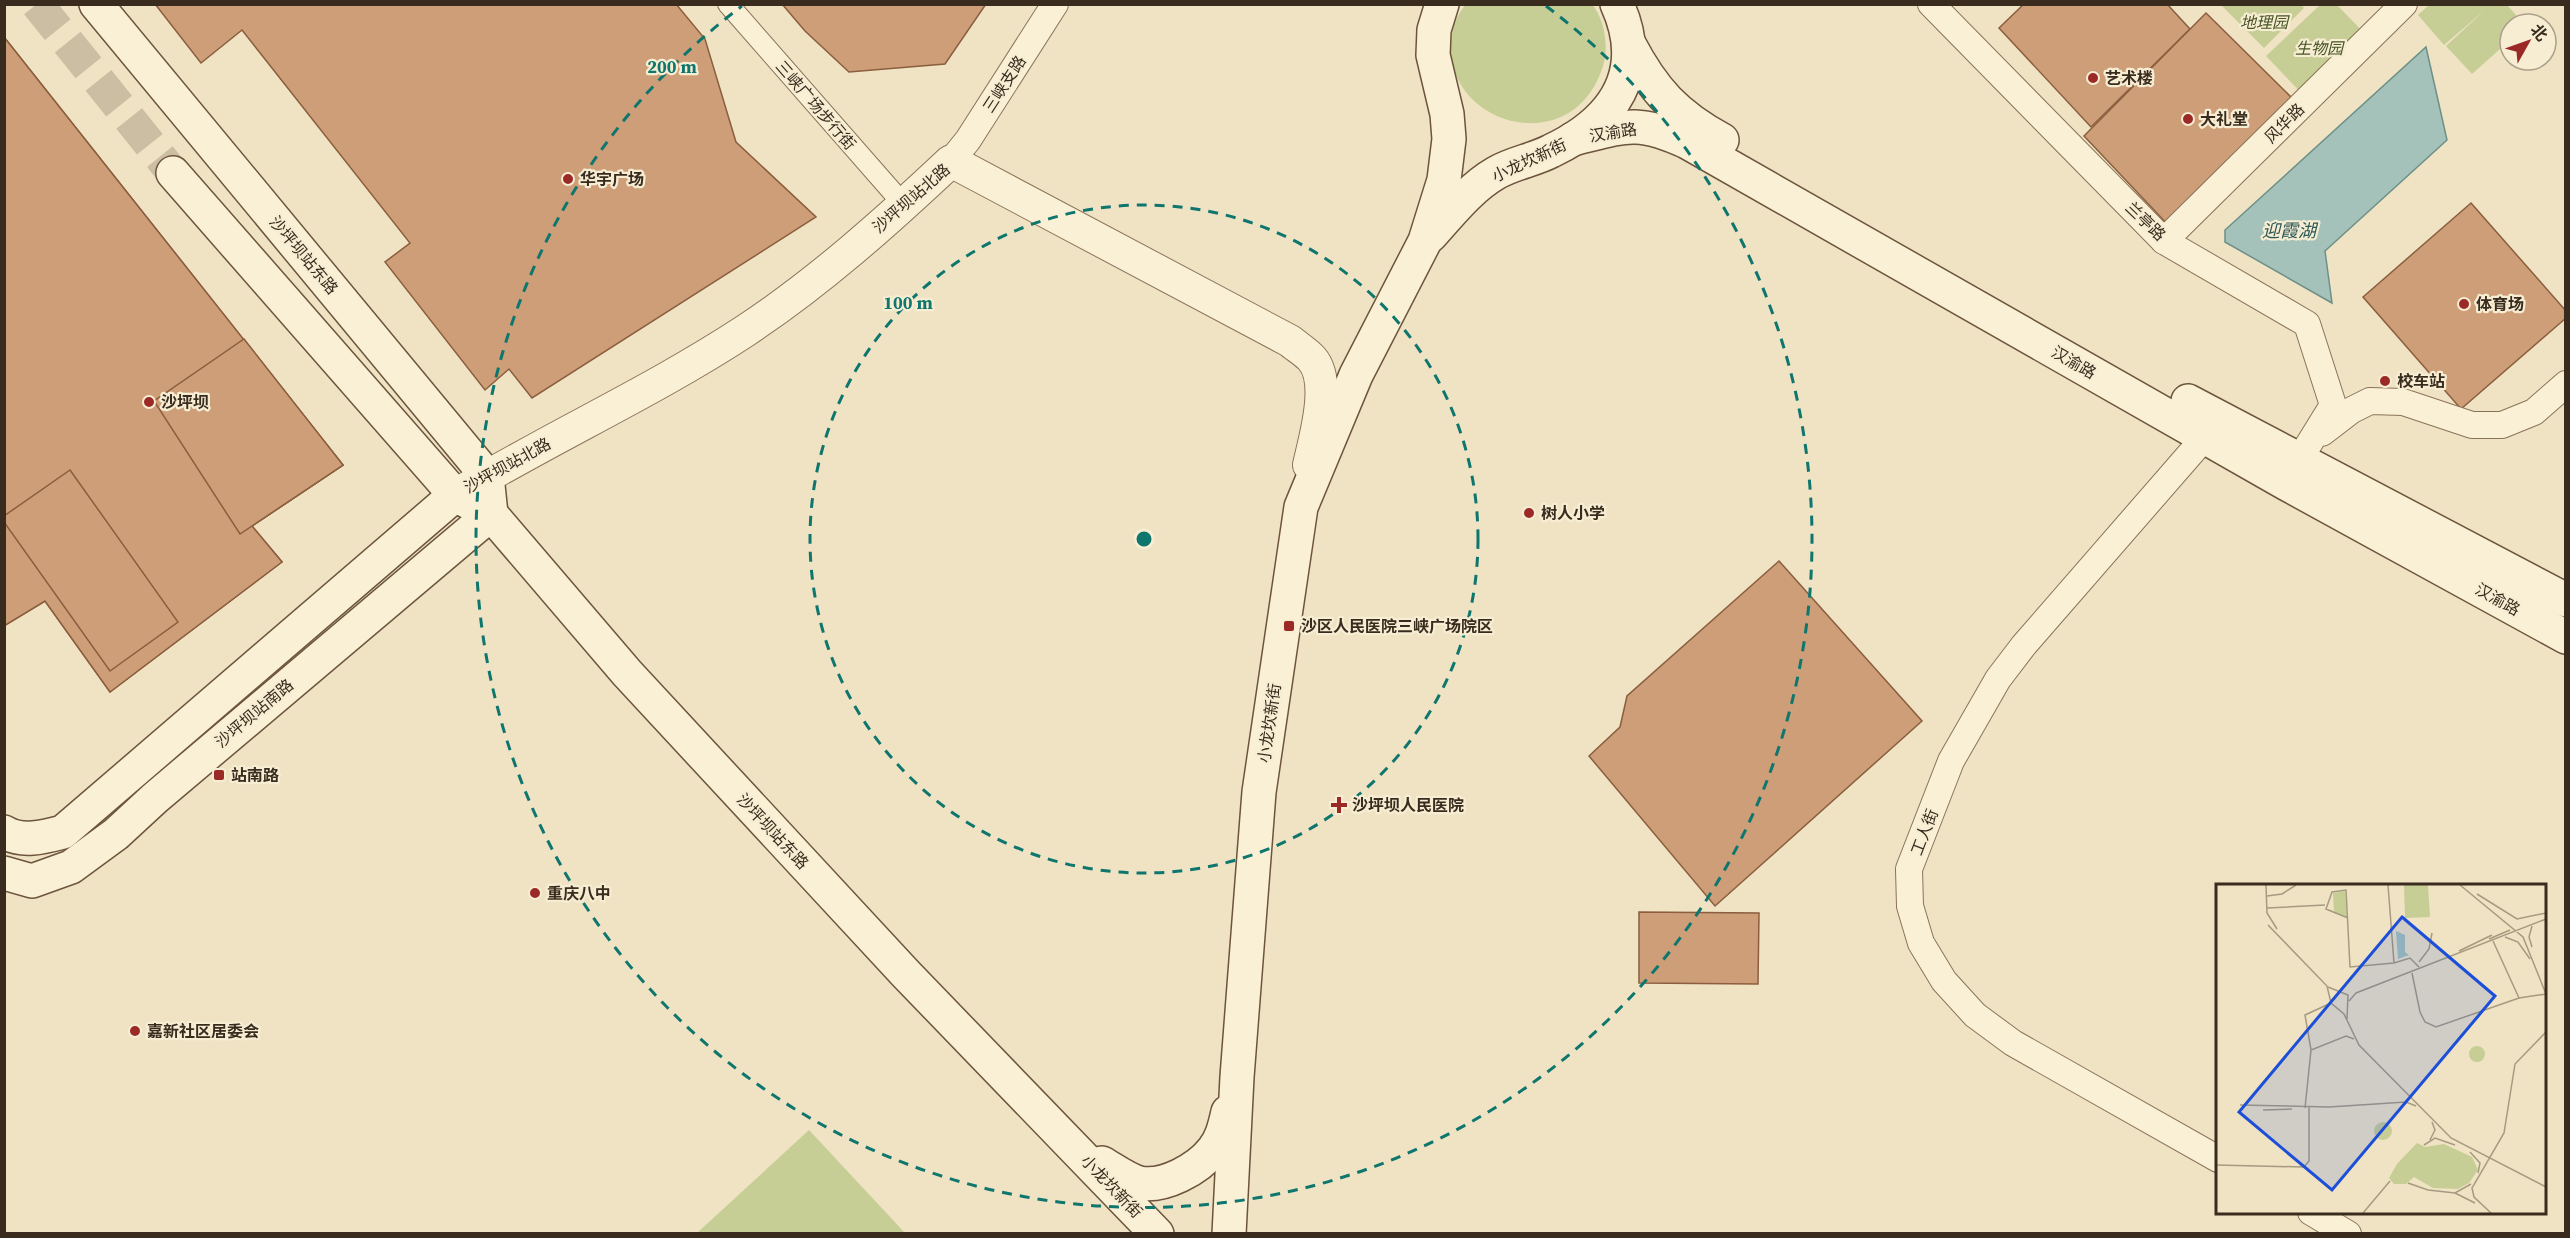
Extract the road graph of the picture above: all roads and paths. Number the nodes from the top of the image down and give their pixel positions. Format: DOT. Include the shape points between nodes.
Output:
graph roads {
  1 [pos="96,4"];
  2 [pos="728,4"];
  3 [pos="1055,4"];
  4 [pos="1617,4"];
  5 [pos="1931,4"];
  6 [pos="2404,4"];
  7 [pos="1437,6"];
  8 [pos="1629,44"];
  9 [pos="1573,139"];
  10 [pos="951,161"];
  11 [pos="173,173"];
  12 [pos="904,205"];
  13 [pos="1425,241"];
  14 [pos="2164,241"];
  15 [pos="2565,384"];
  16 [pos="2205,437"];
  17 [pos="2305,452"];
  18 [pos="487,476"];
  19 [pos="455,495"];
  20 [pos="1301,507"];
  21 [pos="491,514"];
  22 [pos="2565,600"];
  23 [pos="2565,637"];
  24 [pos="4,832"];
  25 [pos="4,873"];
  26 [pos="1237,1077"];
  27 [pos="1066,1138"];
  28 [pos="2216,1159"];
  29 [pos="2315,1214"];
  30 [pos="1157,1233"];
  31 [pos="1229,1233"];
  32 [pos="2348,1233"];
  1 -- 18 [label="main road, 沙坪坝站东路"];
  2 -- 12 [label="street, 三峡广场步行街"];
  3 -- 10 [label="street, 三峡支路"];
  4 -- 8 [label="main road, 小龙坎新街"];
  5 -- 14 [label="street, 兰亭路"];
  6 -- 14 [label="street, 风华路"];
  7 -- 13 [label="main road, 小龙坎新街" via="1433,56 1449,139 1444,180"];
  8 -- 9 [label="main road, 小龙坎新街" via="1628,71 1622,89 1595,122"];
  8 -- 17 [label="main road, 汉渝路" via="1651,84 1704,130 2212,415"];
  9 -- 13 [label="main road, 小龙坎新街" via="1496,172"];
  9 -- 16 [label="main road, 汉渝路" via="1641,126 1687,142"];
  10 -- 12 [label="street, 沙坪坝站北路"];
  10 -- 20 [label="street, 沙坪坝站北路" via="1290,342 1313,360 1320,375 1321,404"];
  11 -- 19 [label="main road, 沙坪坝站东路"];
  12 -- 18 [label="street, 沙坪坝站北路" via="806,287 744,332"];
  13 -- 20 [label="main road, 小龙坎新街" via="1356,375"];
  14 -- 17 [label="street, 兰亭路" via="2307,324 2333,405"];
  15 -- 17 [label="street" via="2535,412 2502,425 2472,425 2403,402 2370,401 2352,410"];
  16 -- 23 [label="main road, 汉渝路"];
  16 -- 28 [label="street, 工人街" via="1998,679 1951,761 1909,870 1910,906 1922,943 1944,981 1975,1015 2013,1044"];
  17 -- 22 [label="main road, 汉渝路"];
  18 -- 19 [label="street, 沙坪坝站北路"];
  18 -- 21 [label="main road"];
  19 -- 21 [label="main road, 沙坪坝站东路"];
  19 -- 24 [label="main road" via="63,831 39,838"];
  20 -- 26 [label="main road, 小龙坎新街" via="1259,792"];
  21 -- 25 [label="main road, 沙坪坝站南路" via="116,834 71,867 32,881"];
  21 -- 27 [label="main road, 沙坪坝站东路" via="627,673 906,974"];
  26 -- 27 [label="main road" via="1222,1134 1213,1151 1196,1166 1161,1182 1140,1183 1118,1174"];
  26 -- 31 [label="main road, 小龙坎新街"];
  27 -- 30 [label="main road, 小龙坎新街"];
  29 -- 32 [label="street"];
}
